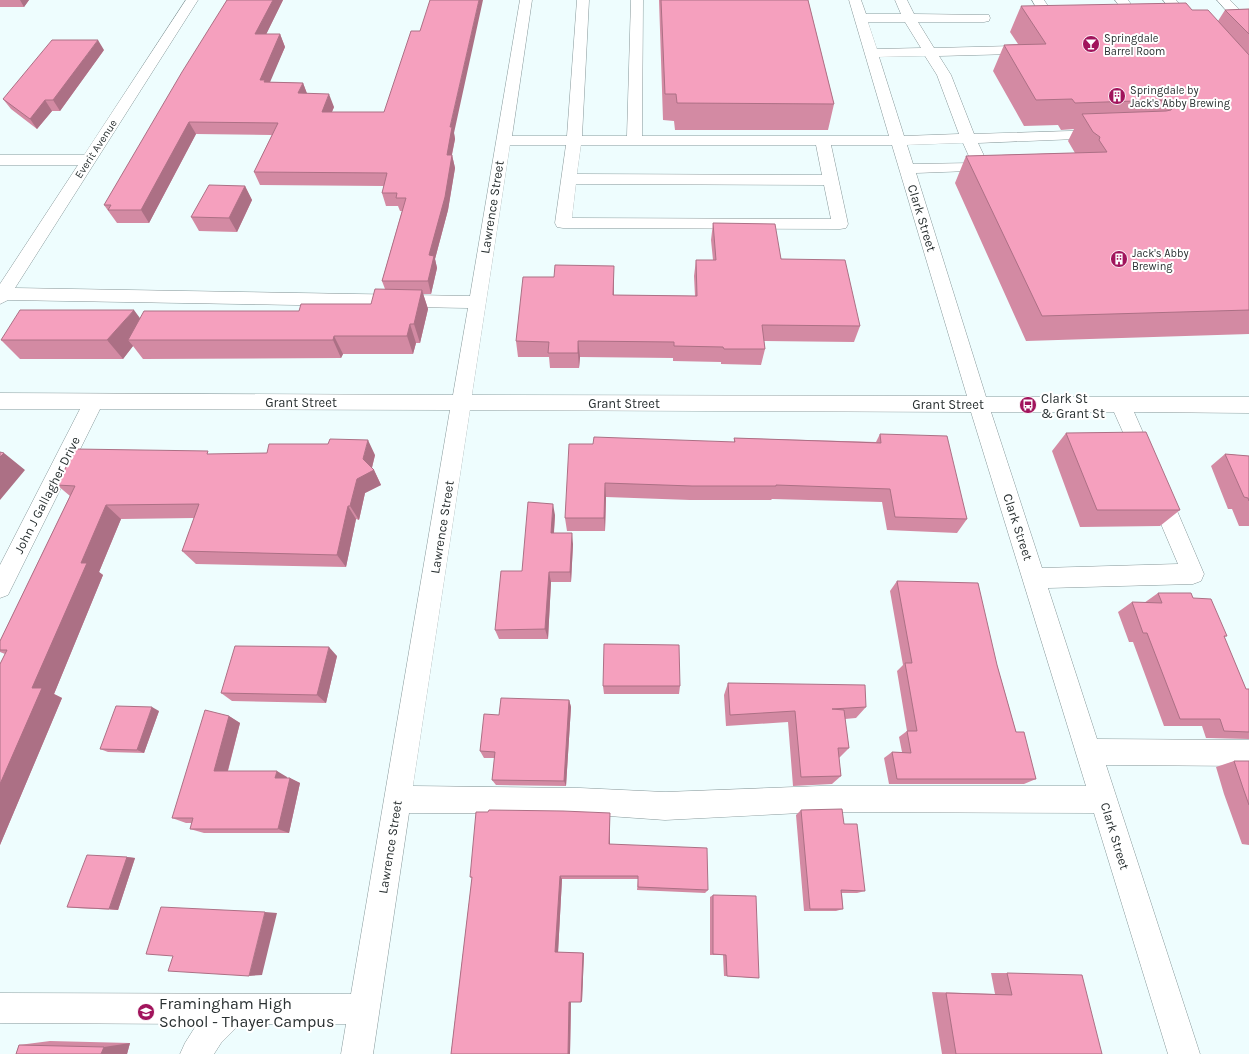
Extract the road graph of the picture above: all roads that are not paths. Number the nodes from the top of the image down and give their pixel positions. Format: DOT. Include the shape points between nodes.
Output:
graph roads {
  1 [pos="192,0"];
  2 [pos="526,0"];
  3 [pos="583,0"];
  4 [pos="637,0"];
  5 [pos="901,0"];
  6 [pos="1038,0"];
  7 [pos="1120,0"];
  8 [pos="1169,0"];
  9 [pos="1223,0"];
  10 [pos="858,9"];
  11 [pos="1102,15"];
  12 [pos="1079,16"];
  13 [pos="909,18"];
  14 [pos="984,18"];
  15 [pos="1226,24"];
  16 [pos="1248,24"];
  17 [pos="1203,31"];
  18 [pos="1014,50"];
  19 [pos="930,52"];
  20 [pos="871,53"];
  21 [pos="1117,133"];
  22 [pos="968,138"];
  23 [pos="503,140"];
  24 [pos="574,140"];
  25 [pos="634,140"];
  26 [pos="822,140"];
  27 [pos="898,141"];
  28 [pos="0,160"];
  29 [pos="89,160"];
  30 [pos="1005,166"];
  31 [pos="982,167"];
  32 [pos="907,169"];
  33 [pos="569,179"];
  34 [pos="830,180"];
  35 [pos="1,296"];
  36 [pos="477,302"];
  37 [pos="0,401"];
  38 [pos="94,401"];
  39 [pos="462,402"];
  40 [pos="979,405"];
  41 [pos="1122,405"];
  42 [pos="1249,405"];
  43 [pos="1034,578"];
  44 [pos="0,588"];
  45 [pos="1089,752"];
  46 [pos="1249,753"];
  47 [pos="398,799"];
  48 [pos="1104,800"];
  49 [pos="0,1008"];
  50 [pos="234,1008"];
  51 [pos="364,1009"];
  52 [pos="196,1054"];
  53 [pos="356,1054"];
  54 [pos="1184,1054"];
  1 -- 29 [label="street, Everit Avenue"];
  2 -- 23 [label="street, Lawrence Street"];
  3 -- 24 [label="street"];
  4 -- 25 [label="street"];
  5 -- 13 [label="street"];
  6 -- 12 [label="street" via="1048,16"];
  7 -- 11 [label="street" via="1132,14"];
  8 -- 17 [label="street" via="1191,25"];
  9 -- 16 [label="street"];
  10 -- 13 [label="street"];
  10 -- 20 [label="street, Clark Street"];
  13 -- 14 [label="street"];
  13 -- 19 [label="street"];
  15 -- 16 [label="street"];
  18 -- 19 [label="street"];
  19 -- 20 [label="street"];
  19 -- 22 [label="street" via="944,75"];
  20 -- 27 [label="street, Clark Street"];
  21 -- 22 [label="street"];
  22 -- 27 [label="street"];
  22 -- 31 [label="street"];
  23 -- 24 [label="street"];
  23 -- 36 [label="street, Lawrence Street"];
  24 -- 25 [label="street"];
  24 -- 33 [label="street"];
  25 -- 26 [label="street"];
  26 -- 27 [label="street"];
  26 -- 34 [label="street"];
  27 -- 32 [label="street, Clark Street"];
  28 -- 29 [label="street"];
  29 -- 35 [label="street, Everit Avenue"];
  30 -- 31 [label="street"];
  31 -- 32 [label="street"];
  32 -- 40 [label="street, Clark Street"];
  33 -- 34 [label="street"];
  33 -- 34 [label="street" via="563,223 840,224"];
  35 -- 36 [label="street"];
  36 -- 39 [label="street, Lawrence Street"];
  37 -- 38 [label="street, Grant Street"];
  38 -- 39 [label="street, Grant Street"];
  38 -- 44 [label="street, John J Gallagher Drive"];
  39 -- 40 [label="street, Grant Street"];
  39 -- 47 [label="street, Lawrence Street"];
  40 -- 41 [label="street, Grant Street"];
  40 -- 43 [label="street, Clark Street"];
  41 -- 42 [label="street, Grant Street"];
  41 -- 43 [label="street" via="1194,574"];
  43 -- 45 [label="street, Clark Street"];
  45 -- 46 [label="street"];
  45 -- 48 [label="street, Clark Street"];
  47 -- 48 [label="street" via="580,801 665,806 820,799"];
  47 -- 51 [label="street, Lawrence Street"];
  48 -- 54 [label="street, Clark Street"];
  49 -- 50 [label="street"];
  50 -- 51 [label="street"];
  50 -- 52 [label="street" via="210,1032"];
  51 -- 53 [label="street, Lawrence Street"];
}
